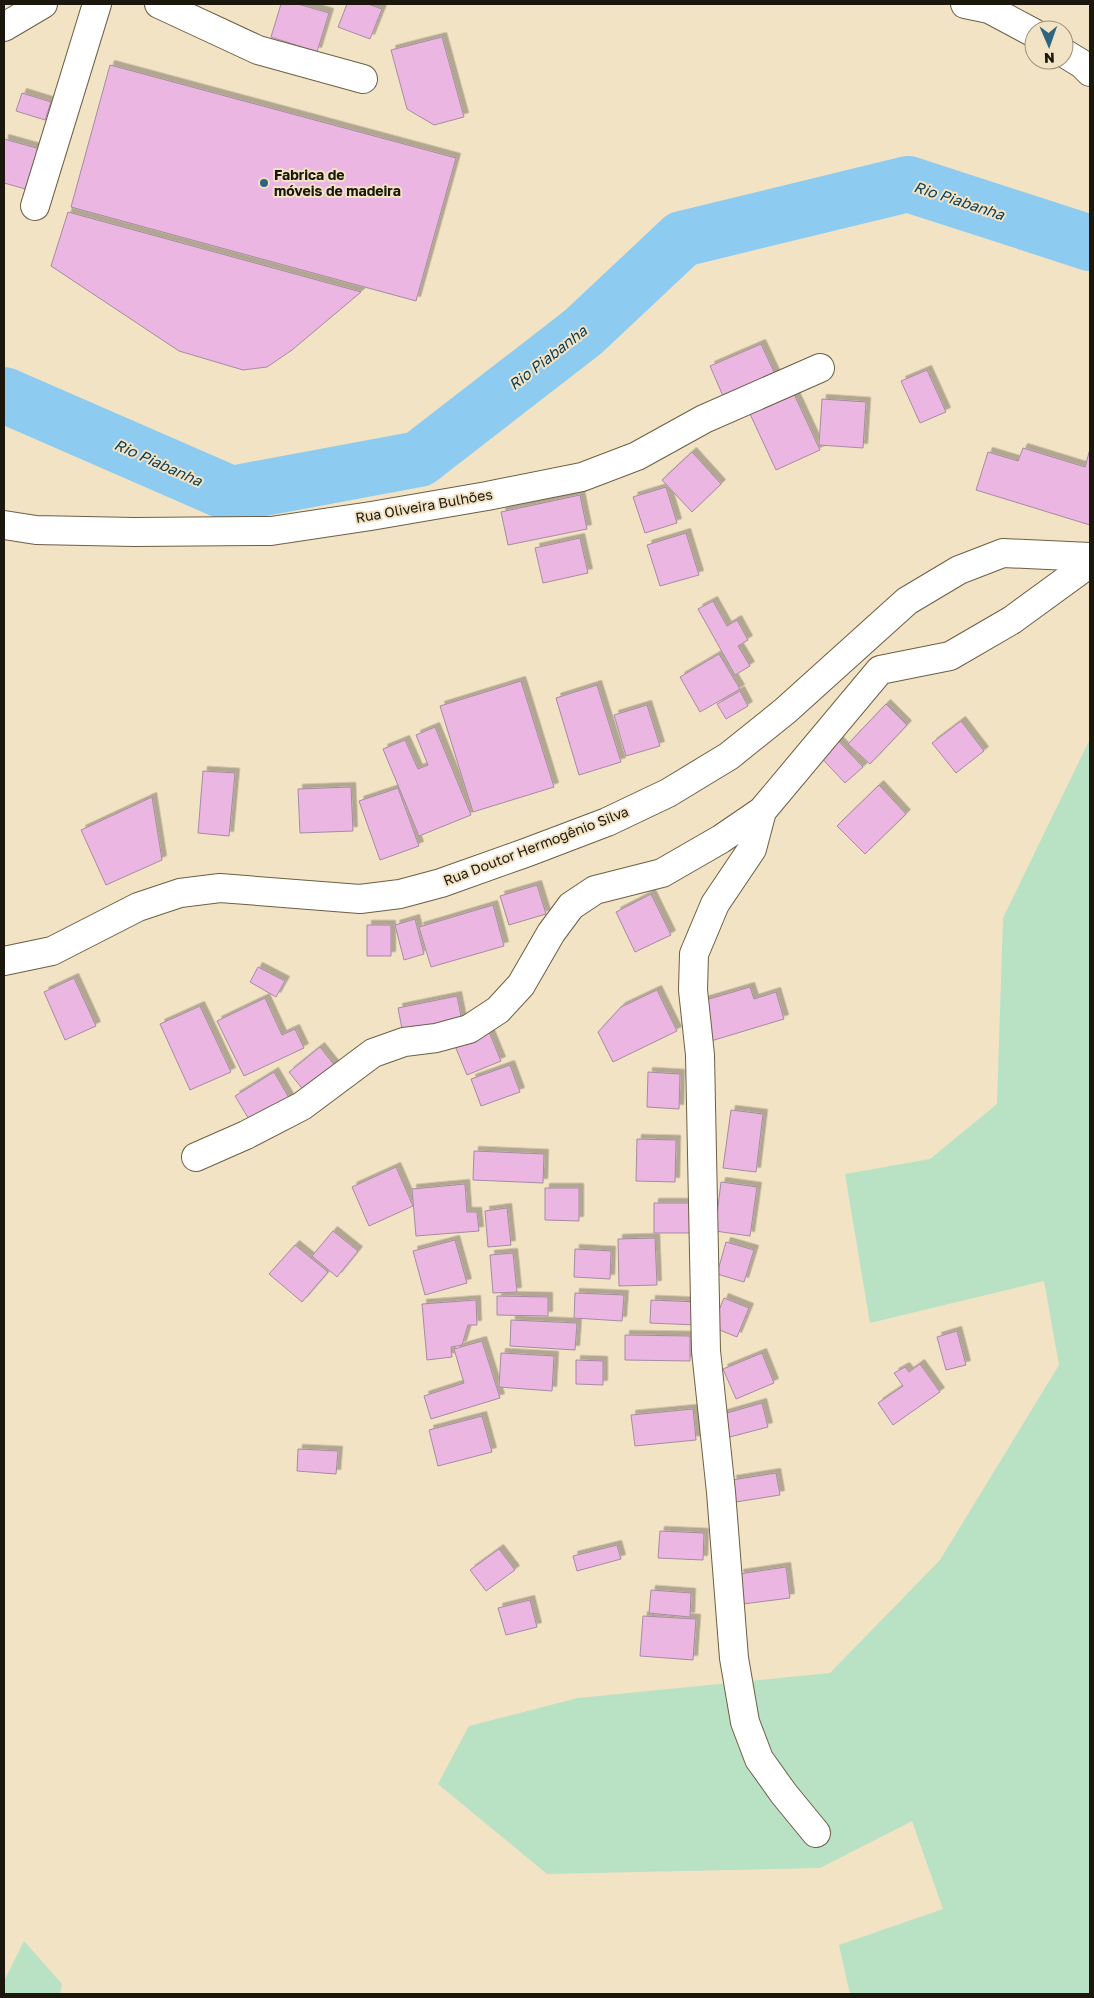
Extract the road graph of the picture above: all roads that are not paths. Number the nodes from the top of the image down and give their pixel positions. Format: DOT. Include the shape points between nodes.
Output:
graph roads {
  1 [pos="43,4"];
  2 [pos="97,4"];
  3 [pos="159,4"];
  4 [pos="965,4"];
  5 [pos="4,27"];
  6 [pos="1024,28"];
  7 [pos="1074,59"];
  8 [pos="1090,72"];
  9 [pos="363,79"];
  10 [pos="35,206"];
  11 [pos="820,368"];
  12 [pos="4,525"];
  13 [pos="1090,557"];
  14 [pos="1090,563"];
  15 [pos="762,811"];
  16 [pos="4,961"];
  17 [pos="196,1157"];
  18 [pos="816,1833"];
  1 -- 5 [label="street"];
  2 -- 10 [label="street"];
  3 -- 9 [label="street" via="258,50"];
  4 -- 6 [label="street" via="989,9"];
  7 -- 8 [label="street"];
  11 -- 12 [label="street, Rua Oliveira Bulhões" via="704,418 637,456 582,477 487,496 271,531 36,530"];
  13 -- 16 [label="street, Rua Doutor Hermogênio Silva" via="1004,553 959,570 907,601 785,711 729,756 659,797 607,822 528,852 441,883 400,894 360,899 220,888 180,893 138,907 52,951"];
  14 -- 15 [label="street" via="1012,620 950,656 880,670"];
  15 -- 17 [label="street" via="662,873 595,890 571,906 521,985 498,1010 469,1030 404,1042 373,1053 302,1106"];
  15 -- 18 [label="street" via="752,849 715,904 694,954 693,990 700,1055 706,1351 734,1658 745,1722 759,1759"];
}
